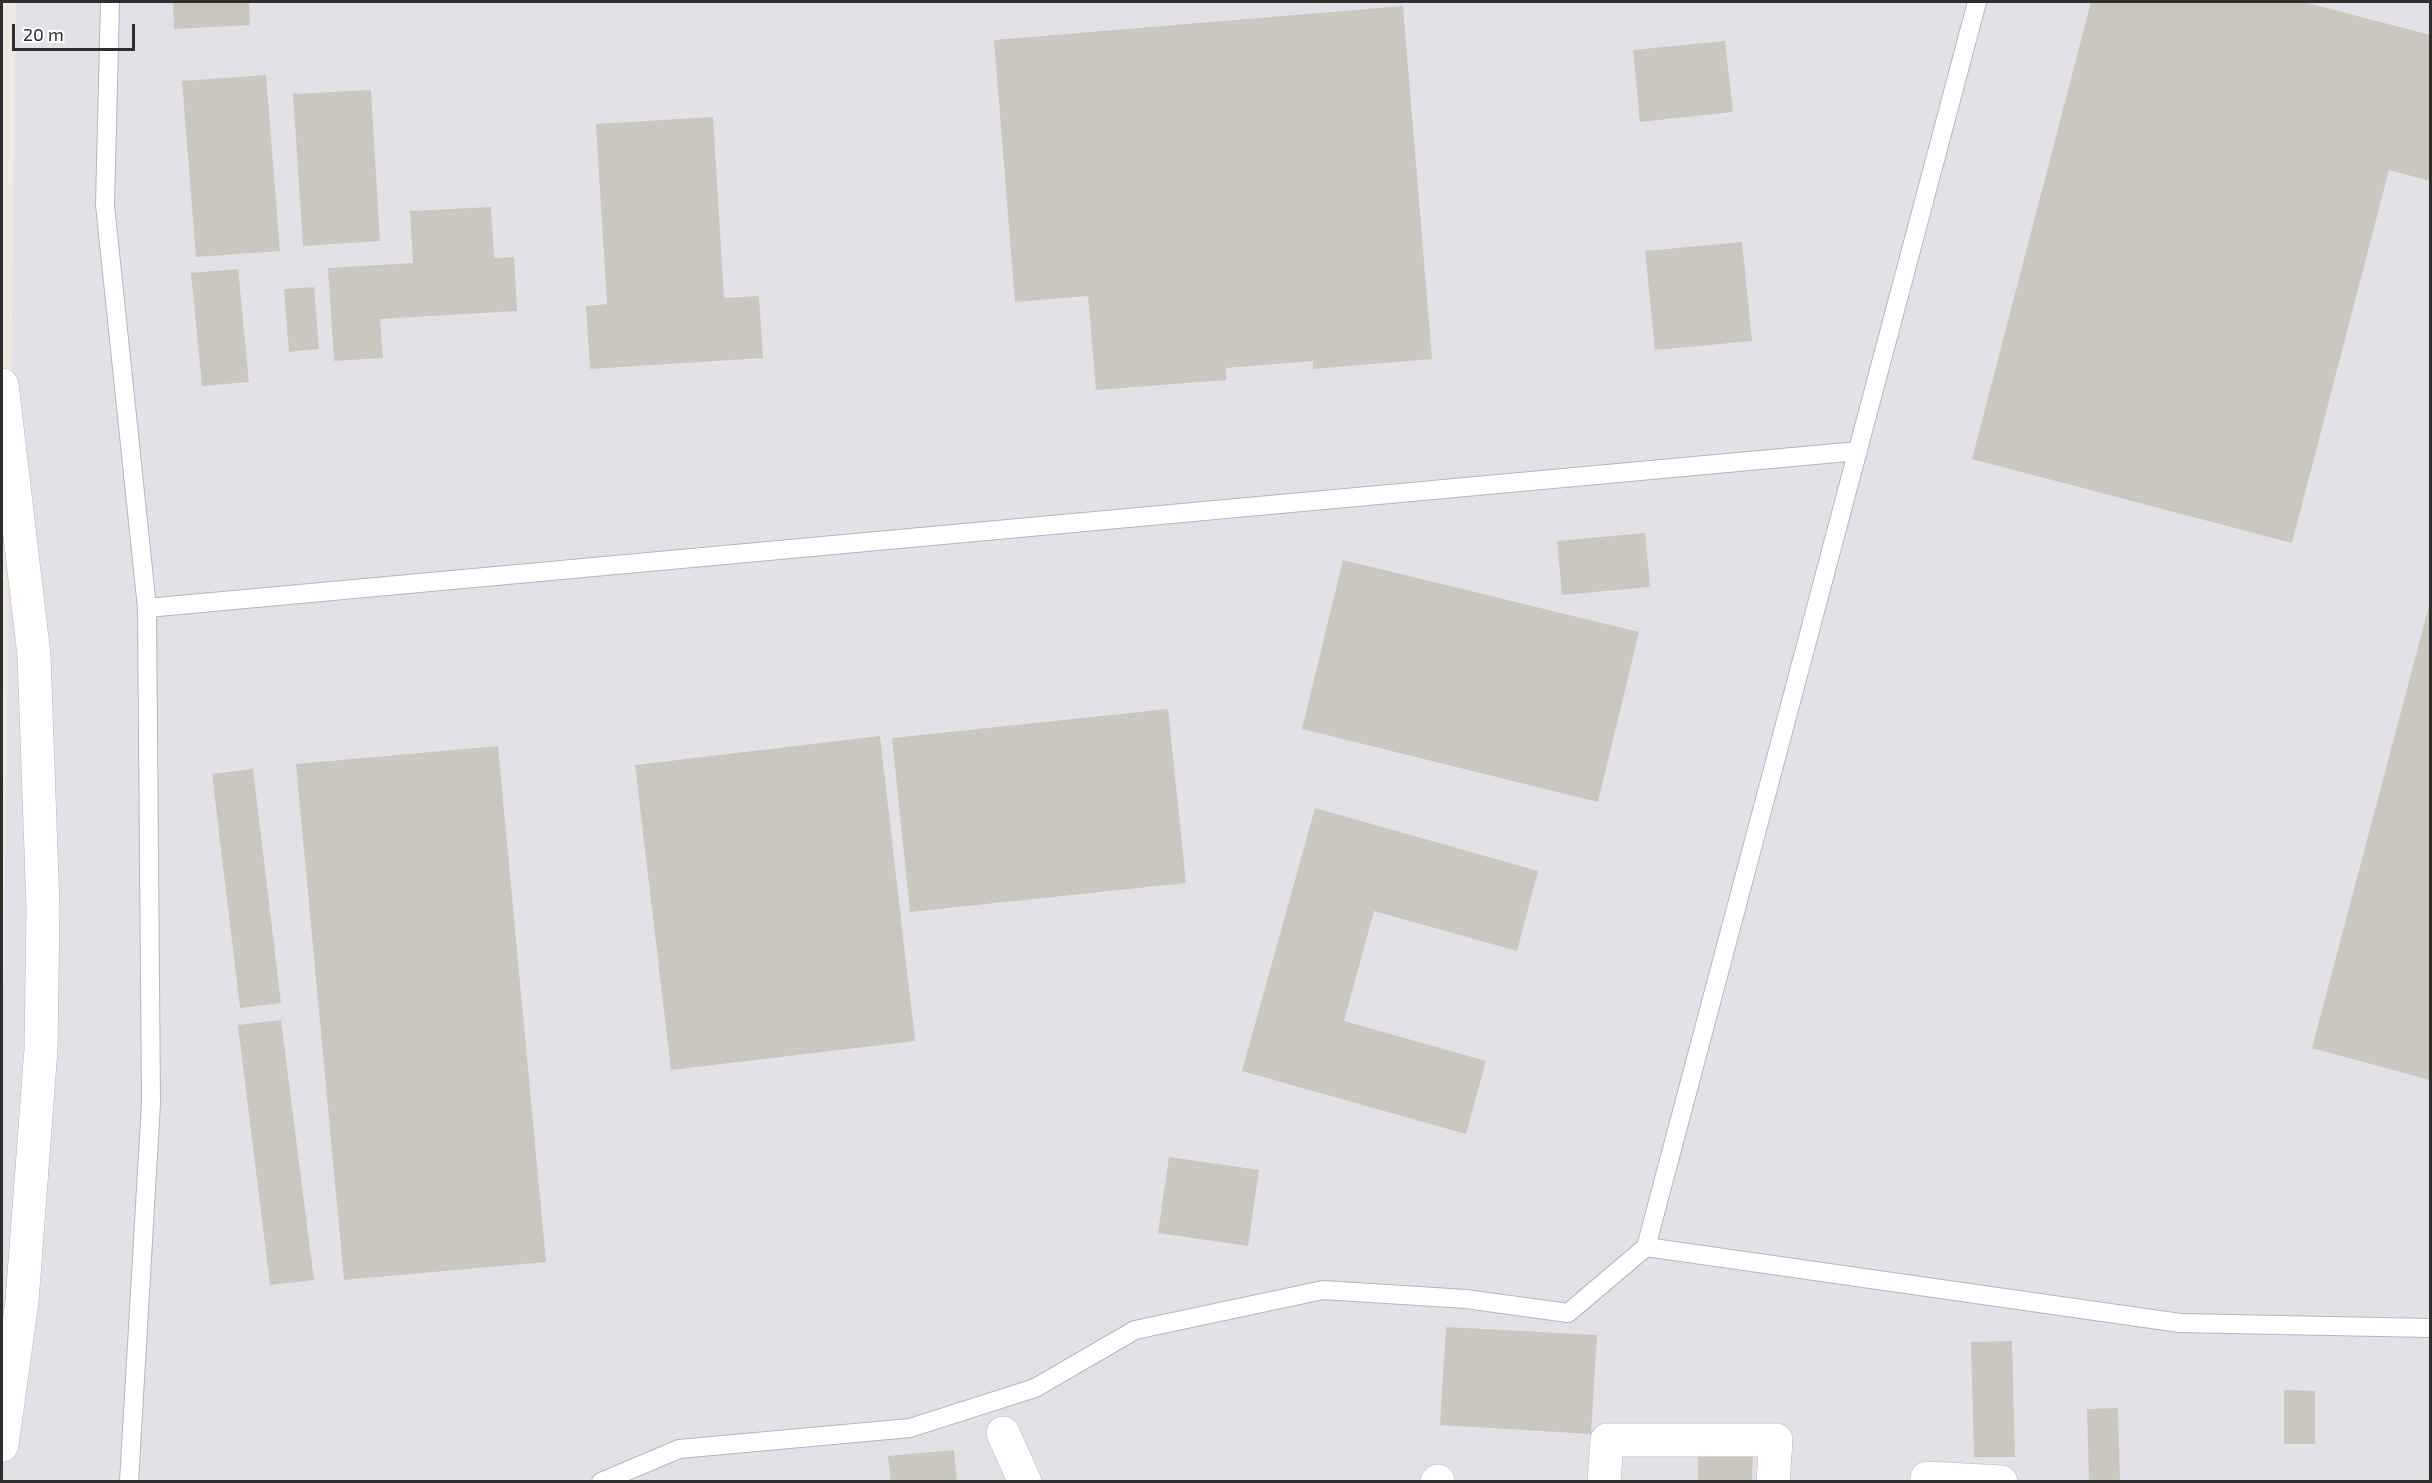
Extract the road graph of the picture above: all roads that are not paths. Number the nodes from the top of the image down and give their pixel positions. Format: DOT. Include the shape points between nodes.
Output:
graph roads {
  1 [pos="110,2"];
  2 [pos="1977,2"];
  3 [pos="2,385"];
  4 [pos="1858,451"];
  5 [pos="147,608"];
  6 [pos="1646,1247"];
  7 [pos="2430,1328"];
  8 [pos="1003,1433"];
  9 [pos="2,1445"];
  10 [pos="129,1482"];
  11 [pos="601,1482"];
  12 [pos="1025,1482"];
  13 [pos="1604,1482"];
  14 [pos="1773,1482"];
  15 [pos="1927,1482"];
  16 [pos="2001,1482"];
  1 -- 5 [label="lane" via="105,205"];
  2 -- 4 [label="lane"];
  3 -- 9 [label="street" via="34,656 43,907 41,1049 25,1266"];
  4 -- 5 [label="lane"];
  4 -- 6 [label="lane"];
  5 -- 10 [label="lane" via="151,1103"];
  6 -- 7 [label="lane" via="2180,1323"];
  6 -- 11 [label="lane" via="1568,1314 1466,1299 1323,1290 1135,1330 1035,1388 910,1428 679,1449"];
  8 -- 12 [label="street"];
  13 -- 14 [label="street" via="1607,1440 1776,1440"];
  15 -- 16 [label="street"];
}
